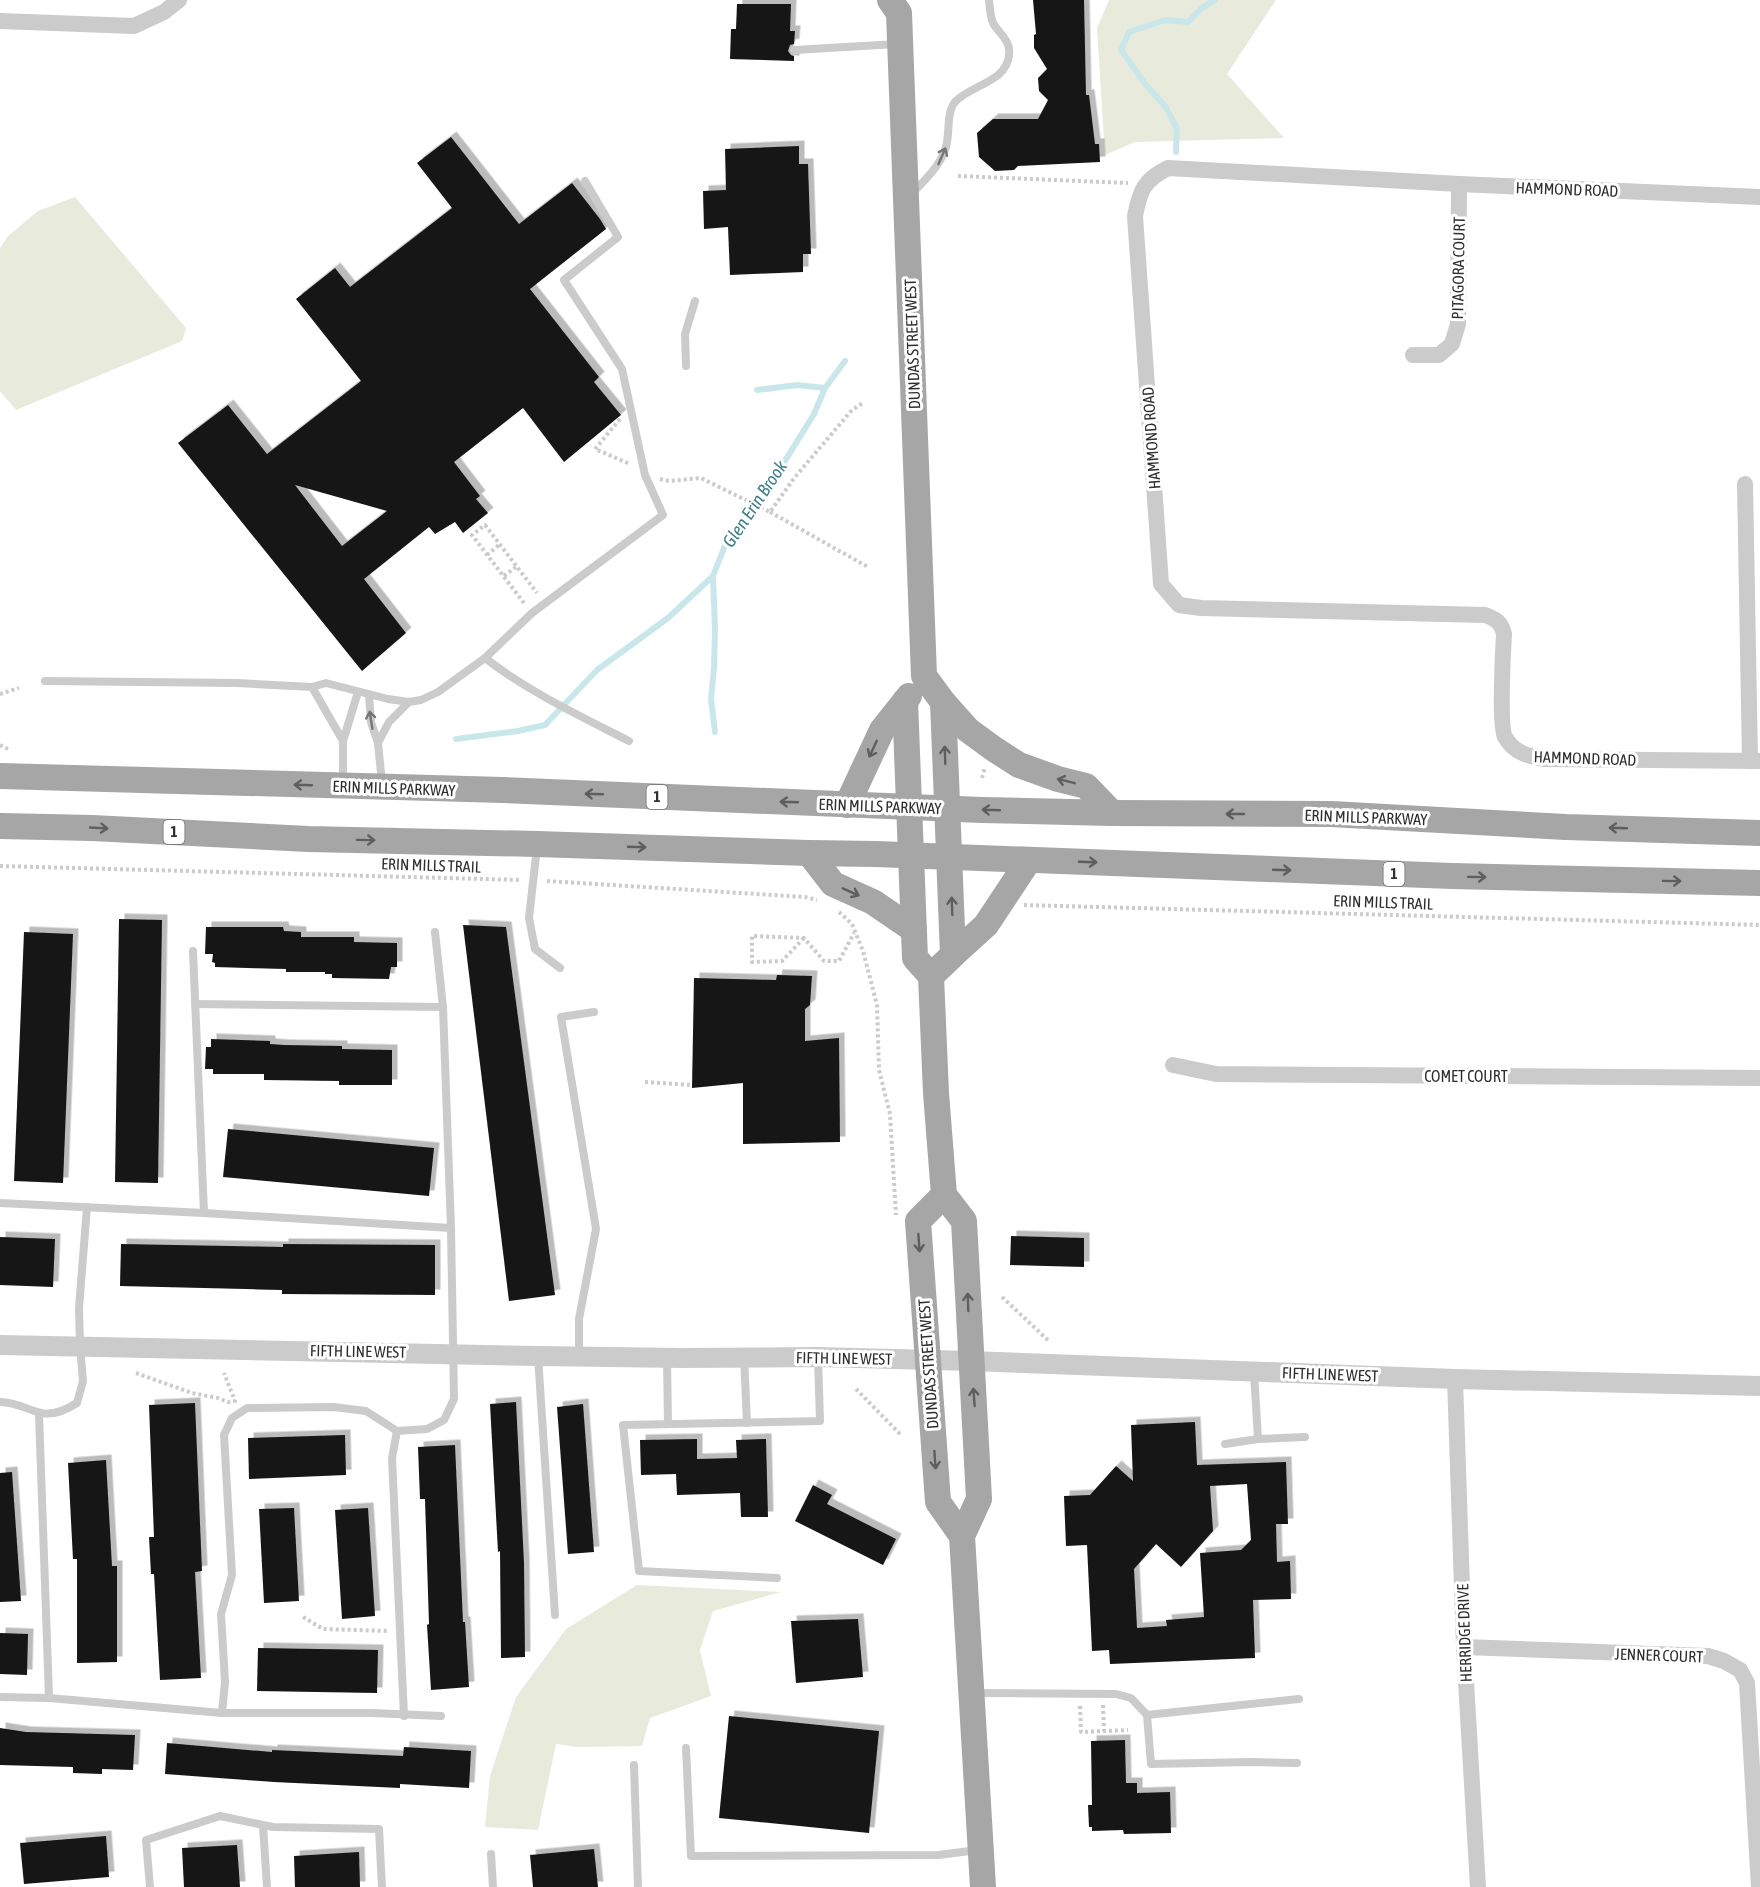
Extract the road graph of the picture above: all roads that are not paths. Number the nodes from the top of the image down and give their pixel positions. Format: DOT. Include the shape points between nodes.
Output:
graph roads {
  1 [pos="179,0"];
  2 [pos="989,0"];
  3 [pos="899,4"];
  4 [pos="0,21"];
  5 [pos="900,43"];
  6 [pos="794,50"];
  7 [pos="585,181"];
  8 [pos="1459,184"];
  9 [pos="1760,197"];
  10 [pos="906,201"];
  11 [pos="694,301"];
  12 [pos="1413,355"];
  13 [pos="686,366"];
  14 [pos="1744,484"];
  15 [pos="485,658"];
  16 [pos="924,676"];
  17 [pos="45,681"];
  18 [pos="312,687"];
  19 [pos="358,692"];
  20 [pos="369,695"];
  21 [pos="905,701"];
  22 [pos="409,702"];
  23 [pos="943,702"];
  24 [pos="343,741"];
  25 [pos="629,741"];
  26 [pos="378,743"];
  27 [pos="1755,761"];
  28 [pos="0,776"];
  29 [pos="343,786"];
  30 [pos="383,786"];
  31 [pos="847,805"];
  32 [pos="909,807"];
  33 [pos="947,809"];
  34 [pos="1112,813"];
  35 [pos="0,826"];
  36 [pos="1760,833"];
  37 [pos="537,844"];
  38 [pos="809,853"];
  39 [pos="912,855"];
  40 [pos="950,856"];
  41 [pos="1029,860"];
  42 [pos="1760,883"];
  43 [pos="914,930"];
  44 [pos="435,932"];
  45 [pos="193,951"];
  46 [pos="953,955"];
  47 [pos="560,968"];
  48 [pos="931,976"];
  49 [pos="195,1004"];
  50 [pos="443,1007"];
  51 [pos="594,1012"];
  52 [pos="1173,1065"];
  53 [pos="1760,1078"];
  54 [pos="944,1195"];
  55 [pos="0,1203"];
  56 [pos="87,1207"];
  57 [pos="204,1213"];
  58 [pos="451,1228"];
  59 [pos="0,1345"];
  60 [pos="80,1346"];
  61 [pos="454,1353"];
  62 [pos="538,1356"];
  63 [pos="579,1356"];
  64 [pos="744,1357"];
  65 [pos="818,1357"];
  66 [pos="667,1358"];
  67 [pos="927,1360"];
  68 [pos="971,1361"];
  69 [pos="1254,1372"];
  70 [pos="1455,1379"];
  71 [pos="1760,1386"];
  72 [pos="0,1402"];
  73 [pos="39,1414"];
  74 [pos="747,1423"];
  75 [pos="668,1424"];
  76 [pos="397,1431"];
  77 [pos="1305,1437"];
  78 [pos="1258,1439"];
  79 [pos="1225,1444"];
  80 [pos="962,1536"];
  81 [pos="777,1578"];
  82 [pos="555,1615"];
  83 [pos="1464,1647"];
  84 [pos="971,1694"];
  85 [pos="0,1696"];
  86 [pos="50,1698"];
  87 [pos="1299,1699"];
  88 [pos="222,1713"];
  89 [pos="1147,1715"];
  90 [pos="404,1716"];
  91 [pos="441,1716"];
  92 [pos="686,1748"];
  93 [pos="1297,1763"];
  94 [pos="634,1765"];
  95 [pos="263,1826"];
  96 [pos="981,1850"];
  97 [pos="491,1854"];
  98 [pos="150,1887"];
  99 [pos="267,1887"];
  100 [pos="382,1887"];
  101 [pos="493,1887"];
  102 [pos="638,1887"];
  103 [pos="983,1887"];
  104 [pos="1478,1887"];
  105 [pos="1759,1887"];
  1 -- 4 [label="street" via="134,26"];
  10 -- 2 [label="lane, one-way" via="940,163 953,105 1005,68 1008,42 992,20"];
  3 -- 5 [label="main road, DUNDAS STREET WEST"];
  5 -- 6 [label="lane"];
  5 -- 10 [label="main road, DUNDAS STREET WEST"];
  7 -- 15 [label="lane" via="618,237 564,280 622,369 645,475 663,515 532,613"];
  8 -- 9 [label="street, HAMMOND ROAD"];
  8 -- 12 [label="street, PITAGORA COURT" via="1459,307 1455,334 1452,344 1439,355"];
  8 -- 27 [label="street, HAMMOND ROAD" via="1168,168 1143,188 1135,216 1161,584 1179,605 1201,608 1485,615 1497,620 1504,634 1503,731 1511,745 1525,756"];
  10 -- 16 [label="main road, DUNDAS STREET WEST"];
  11 -- 13 [label="lane" via="685,334"];
  14 -- 27 [label="street"];
  15 -- 22 [label="lane" via="429,697"];
  15 -- 25 [label="lane" via="502,672"];
  16 -- 21 [label="main road"];
  16 -- 23 [label="main road"];
  17 -- 18 [label="lane"];
  18 -- 19 [label="lane" via="326,683"];
  18 -- 24 [label="lane"];
  19 -- 20 [label="lane"];
  19 -- 24 [label="lane"];
  20 -- 22 [label="lane"];
  26 -- 20 [label="lane, one-way" via="370,722"];
  21 -- 31 [label="main road, one-way" via="882,730"];
  21 -- 32 [label="main road"];
  22 -- 26 [label="lane" via="389,722"];
  33 -- 23 [label="main road, one-way"];
  34 -- 23 [label="main road, one-way" via="1086,786 1004,757 968,730"];
  24 -- 29 [label="lane"];
  26 -- 30 [label="lane"];
  29 -- 28 [label="main road, ERIN MILLS PARKWAY / 1, one-way"];
  29 -- 30 [label="main road, ERIN MILLS PARKWAY / 1"];
  31 -- 30 [label="main road, ERIN MILLS PARKWAY / 1, one-way"];
  31 -- 32 [label="main road, ERIN MILLS PARKWAY / 1"];
  32 -- 33 [label="main road, ERIN MILLS PARKWAY / 1"];
  32 -- 39 [label="main road"];
  34 -- 33 [label="main road, ERIN MILLS PARKWAY / 1, one-way"];
  33 -- 40 [label="main road"];
  36 -- 34 [label="main road, ERIN MILLS PARKWAY / 1, one-way" via="1331,814"];
  35 -- 37 [label="main road, 1, one-way"];
  37 -- 38 [label="main road, 1, one-way"];
  37 -- 47 [label="lane" via="529,918 536,949"];
  38 -- 39 [label="main road, 1"];
  38 -- 43 [label="main road, one-way" via="833,884 873,902"];
  39 -- 40 [label="main road, 1"];
  39 -- 43 [label="main road"];
  40 -- 41 [label="main road, 1"];
  46 -- 40 [label="main road, one-way"];
  41 -- 42 [label="main road, 1, one-way"];
  41 -- 46 [label="main road" via="986,925"];
  43 -- 48 [label="main road" via="915,958"];
  44 -- 50 [label="lane"];
  45 -- 49 [label="lane"];
  46 -- 48 [label="main road"];
  48 -- 54 [label="main road"];
  49 -- 50 [label="lane"];
  49 -- 57 [label="lane"];
  50 -- 58 [label="lane"];
  51 -- 63 [label="lane" via="561,1017 596,1229 579,1319"];
  52 -- 53 [label="street, COMET COURT" via="1216,1074"];
  54 -- 67 [label="main road, DUNDAS STREET WEST, one-way" via="918,1221"];
  68 -- 54 [label="main road, one-way" via="964,1221"];
  55 -- 56 [label="lane"];
  56 -- 57 [label="lane"];
  56 -- 60 [label="lane"];
  57 -- 58 [label="lane"];
  58 -- 61 [label="lane"];
  59 -- 60 [label="street, FIFTH LINE WEST"];
  60 -- 61 [label="street, FIFTH LINE WEST"];
  60 -- 73 [label="lane" via="83,1381 76,1403 63,1412"];
  61 -- 62 [label="street, FIFTH LINE WEST"];
  61 -- 76 [label="lane" via="454,1399 444,1420 427,1429"];
  62 -- 63 [label="street, FIFTH LINE WEST"];
  62 -- 82 [label="lane"];
  63 -- 66 [label="street, FIFTH LINE WEST"];
  64 -- 65 [label="street, FIFTH LINE WEST"];
  64 -- 66 [label="street, FIFTH LINE WEST"];
  64 -- 74 [label="lane"];
  65 -- 67 [label="street, FIFTH LINE WEST"];
  65 -- 74 [label="lane" via="820,1421"];
  66 -- 75 [label="lane"];
  67 -- 68 [label="street, FIFTH LINE WEST"];
  67 -- 80 [label="main road, DUNDAS STREET WEST, one-way" via="938,1502"];
  68 -- 69 [label="street, FIFTH LINE WEST"];
  80 -- 68 [label="main road, one-way" via="979,1499"];
  69 -- 70 [label="street, FIFTH LINE WEST"];
  69 -- 78 [label="lane"];
  70 -- 71 [label="street, FIFTH LINE WEST"];
  70 -- 83 [label="street, HERRIDGE DRIVE"];
  72 -- 73 [label="lane"];
  73 -- 86 [label="lane"];
  74 -- 75 [label="lane"];
  75 -- 81 [label="lane" via="623,1425 639,1571"];
  76 -- 88 [label="lane" via="366,1411 334,1407 247,1408 232,1418 224,1435 232,1575 221,1614 225,1682"];
  76 -- 90 [label="lane" via="392,1458"];
  77 -- 78 [label="lane"];
  78 -- 79 [label="lane"];
  80 -- 84 [label="main road"];
  83 -- 104 [label="street, HERRIDGE DRIVE"];
  83 -- 105 [label="street, JENNER COURT" via="1708,1656 1740,1670 1747,1683"];
  84 -- 89 [label="lane" via="1116,1694 1131,1698"];
  84 -- 96 [label="main road"];
  85 -- 86 [label="lane"];
  86 -- 88 [label="lane"];
  87 -- 89 [label="lane"];
  88 -- 90 [label="lane"];
  89 -- 93 [label="lane" via="1151,1764"];
  90 -- 91 [label="lane"];
  92 -- 96 [label="lane" via="691,1856 938,1855"];
  94 -- 102 [label="lane"];
  95 -- 98 [label="lane" via="220,1816 146,1840"];
  95 -- 99 [label="lane"];
  95 -- 100 [label="lane" via="379,1829"];
  96 -- 103 [label="main road"];
  97 -- 101 [label="lane"];
}
